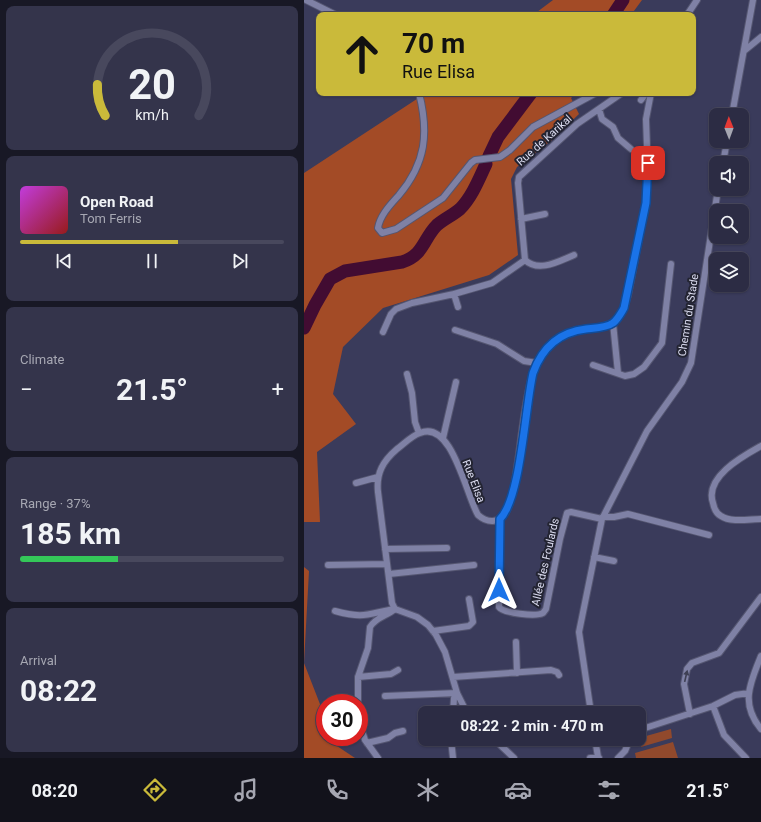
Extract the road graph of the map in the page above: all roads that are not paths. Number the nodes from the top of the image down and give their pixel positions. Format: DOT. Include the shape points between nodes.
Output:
graph roads {
  1 [pos="306,0"];
  2 [pos="697,0"];
  3 [pos="753,0"];
  4 [pos="330,12"];
  5 [pos="689,12"];
  6 [pos="761,37"];
  7 [pos="744,51"];
  8 [pos="419,96"];
  9 [pos="590,96"];
  10 [pos="618,96"];
  11 [pos="644,96"];
  12 [pos="651,96"];
  13 [pos="641,100"];
  14 [pos="733,108"];
  15 [pos="599,109"];
  16 [pos="631,149"];
  17 [pos="717,196"];
  18 [pos="545,214"];
  19 [pos="521,219"];
  20 [pos="574,255"];
  21 [pos="525,260"];
  22 [pos="671,264"];
  23 [pos="636,291"];
  24 [pos="454,294"];
  25 [pos="628,295"];
  26 [pos="458,307"];
  27 [pos="613,323"];
  28 [pos="455,330"];
  29 [pos="383,332"];
  30 [pos="537,363"];
  31 [pos="593,365"];
  32 [pos="407,374"];
  33 [pos="618,374"];
  34 [pos="456,382"];
  35 [pos="419,433"];
  36 [pos="443,438"];
  37 [pos="761,446"];
  38 [pos="378,477"];
  39 [pos="356,483"];
  40 [pos="603,518"];
  41 [pos="500,519"];
  42 [pos="761,519"];
  43 [pos="710,535"];
  44 [pos="447,548"];
  45 [pos="385,549"];
  46 [pos="594,557"];
  47 [pos="614,560"];
  48 [pos="387,564"];
  49 [pos="328,565"];
  50 [pos="474,565"];
  51 [pos="388,574"];
  52 [pos="761,598"];
  53 [pos="469,599"];
  54 [pos="396,609"];
  55 [pos="335,611"];
  56 [pos="433,631"];
  57 [pos="516,642"];
  58 [pos="761,656"];
  59 [pos="398,670"];
  60 [pos="517,673"];
  61 [pos="559,675"];
  62 [pos="358,677"];
  63 [pos="453,677"];
  64 [pos="457,693"];
  65 [pos="749,693"];
  66 [pos="358,694"];
  67 [pos="385,696"];
  68 [pos="453,706"];
  69 [pos="464,706"];
  70 [pos="590,706"];
  71 [pos="713,706"];
  72 [pos="690,714"];
  73 [pos="646,728"];
  74 [pos="761,729"];
  75 [pos="403,731"];
  76 [pos="368,743"];
  77 [pos="368,744"];
  78 [pos="452,746"];
  79 [pos="501,746"];
  80 [pos="596,746"];
  81 [pos="627,746"];
  82 [pos="378,758"];
  83 [pos="453,758"];
  84 [pos="514,758"];
  85 [pos="590,758"];
  86 [pos="599,758"];
  87 [pos="618,758"];
  88 [pos="746,758"];
  1 -- 4 [label="street"];
  2 -- 5 [label="street"];
  3 -- 7 [label="street"];
  6 -- 7 [label="street"];
  7 -- 14 [label="street"];
  8 -- 9 [label="street" via="425,130 423,152 417,171 381,219 378,228 382,233 396,228 443,198 471,162 500,157 533,127"];
  10 -- 15 [label="street, Rue de Karikal"];
  11 -- 13 [label="street"];
  12 -- 25 [label="street" via="646,119 646,203"];
  15 -- 16 [label="street" via="602,119 613,127 618,138"];
  15 -- 19 [label="street, Rue de Karikal" via="577,124 519,177"];
  17 -- 40 [label="street, Chemin du Stade" via="691,363 682,382 647,431"];
  18 -- 19 [label="street"];
  19 -- 21 [label="street, Rue de Karikal"];
  20 -- 21 [label="street" via="545,266 536,266"];
  21 -- 24 [label="street" via="492,282"];
  22 -- 33 [label="street" via="662,343 644,368 630,375"];
  23 -- 25 [label="street"];
  24 -- 26 [label="street"];
  24 -- 29 [label="street" via="396,309"];
  25 -- 27 [label="street" via="624,308"];
  27 -- 30 [label="street" via="566,333 548,346"];
  27 -- 33 [label="street"];
  28 -- 30 [label="street" via="491,341 524,361"];
  30 -- 41 [label="street" via="530,387 514,491"];
  31 -- 33 [label="street"];
  32 -- 35 [label="street"];
  34 -- 36 [label="street"];
  35 -- 36 [label="street" via="432,431"];
  35 -- 38 [label="street" via="390,456"];
  36 -- 41 [label="street, Rue Elisa" via="453,455 478,515 492,522"];
  37 -- 42 [label="street" via="726,469 712,490 715,510 721,516 729,519"];
  38 -- 39 [label="street"];
  38 -- 45 [label="street"];
  40 -- 41 [label="street, Allée des Foulards" via="571,512 567,514 546,608 543,613 537,615 504,611 499,607"];
  40 -- 43 [label="street" via="628,514"];
  40 -- 46 [label="street, Chemin du Stade"];
  44 -- 45 [label="street"];
  45 -- 48 [label="street"];
  46 -- 47 [label="street"];
  46 -- 70 [label="street, Chemin du Stade" via="579,632"];
  48 -- 49 [label="street"];
  48 -- 51 [label="street"];
  50 -- 51 [label="street"];
  51 -- 54 [label="street" via="390,594"];
  72 -- 52 [label="street, one-way" via="684,684 687,669 692,663 718,653"];
  53 -- 56 [label="street" via="473,622 469,626"];
  54 -- 55 [label="street" via="365,616"];
  54 -- 56 [label="street" via="417,617"];
  54 -- 62 [label="street" via="379,618 370,627 368,648"];
  56 -- 63 [label="street" via="445,652"];
  57 -- 60 [label="street"];
  58 -- 65 [label="street"];
  59 -- 62 [label="street" via="391,674"];
  60 -- 61 [label="street" via="551,670"];
  60 -- 63 [label="street"];
  62 -- 66 [label="street"];
  63 -- 64 [label="street"];
  64 -- 67 [label="street"];
  64 -- 68 [label="street"];
  64 -- 69 [label="street"];
  65 -- 71 [label="street" via="735,695"];
  65 -- 74 [label="street" via="751,716"];
  71 -- 72 [label="street"];
  71 -- 88 [label="street" via="724,735"];
  72 -- 73 [label="street"];
  75 -- 76 [label="street"];
  77 -- 82 [label="street"];
  78 -- 83 [label="street"];
  79 -- 84 [label="street"];
  80 -- 86 [label="street"];
  81 -- 87 [label="street"];
  85 -- 86 [label="street"];
}
